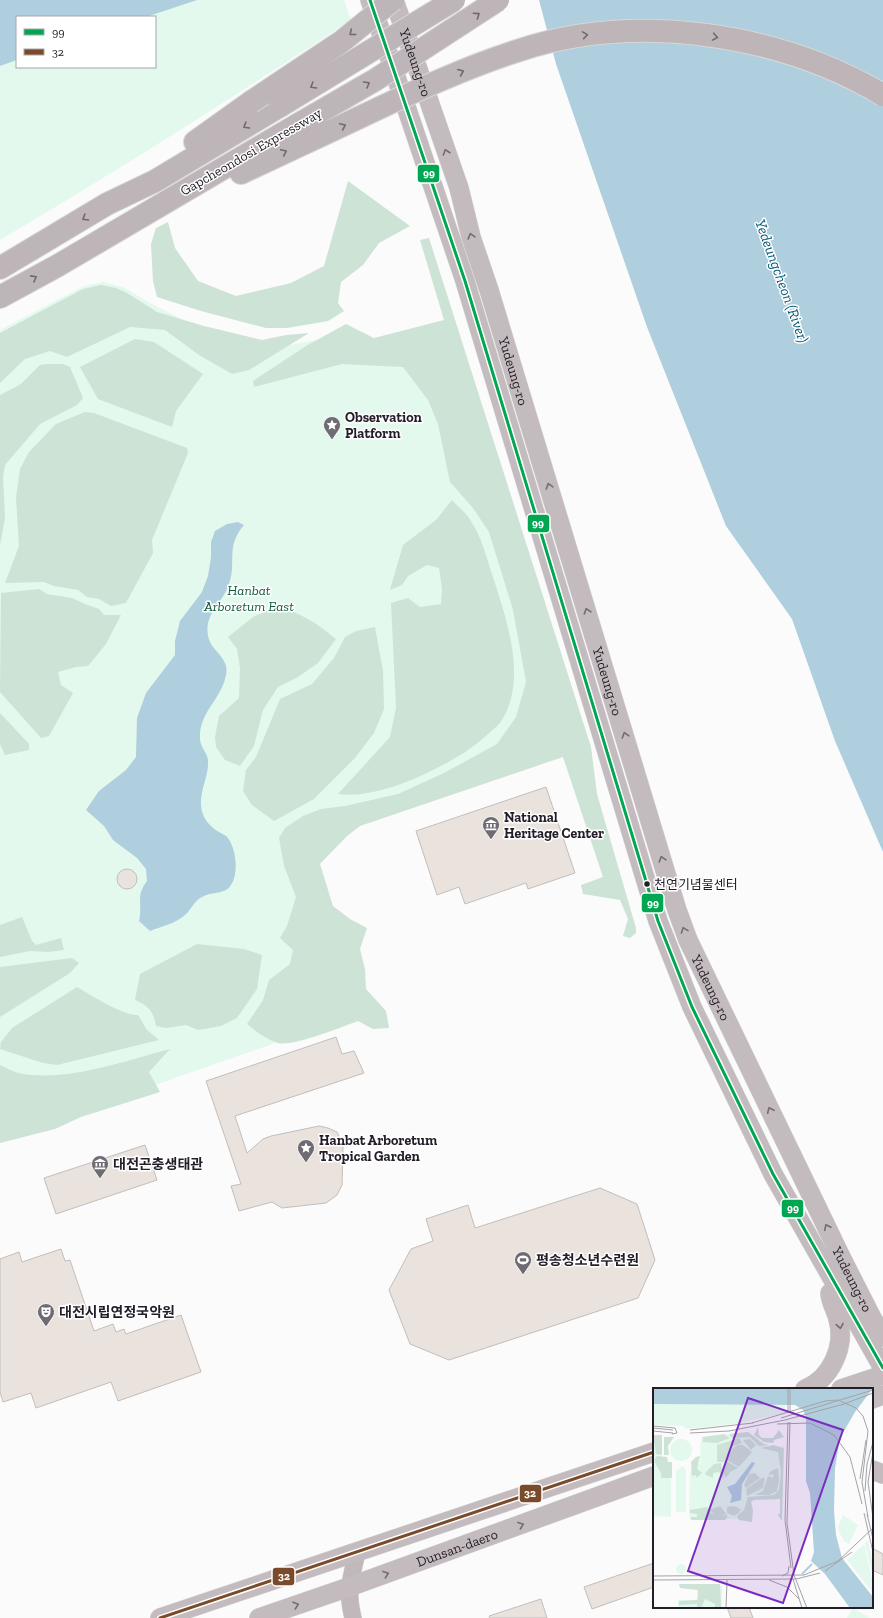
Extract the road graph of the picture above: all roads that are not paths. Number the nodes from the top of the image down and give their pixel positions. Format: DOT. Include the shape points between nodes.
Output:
graph roads {
  1 [pos="370,0"];
  2 [pos="393,0"];
  3 [pos="454,0"];
  4 [pos="498,0"];
  5 [pos="883,95"];
  6 [pos="302,134"];
  7 [pos="107,204"];
  8 [pos="0,268"];
  9 [pos="0,296"];
  10 [pos="838,1272"];
  11 [pos="883,1318"];
  12 [pos="883,1337"];
  13 [pos="883,1368"];
  14 [pos="883,1375"];
  15 [pos="808,1388"];
  16 [pos="844,1388"];
  17 [pos="883,1395"];
  18 [pos="873,1399"];
  19 [pos="653,1452"];
  20 [pos="873,1470"];
  21 [pos="883,1474"];
  22 [pos="653,1476"];
  23 [pos="357,1552"];
  24 [pos="349,1587"];
  25 [pos="160,1618"];
  26 [pos="259,1618"];
  27 [pos="353,1618"];
  1 -- 10 [label="main road, Yudeung-ro, bridge" via="465,281 658,921 692,1007 773,1174"];
  2 -- 7 [label="highway, one-way, bridge" via="341,42"];
  10 -- 2 [label="main road, Yudeung-ro, one-way, bridge" via="785,1143 677,910 458,188"];
  3 -- 7 [label="highway, Gapcheondosi Expressway, one-way, bridge" via="155,181"];
  6 -- 4 [label="highway, Gapcheondosi Expressway, one-way, bridge" via="375,80"];
  6 -- 5 [label="highway, one-way, bridge" via="474,66 536,45 596,34 660,31 746,42 829,68"];
  9 -- 6 [label="highway, Gapcheondosi Expressway, one-way" via="122,228"];
  7 -- 8 [label="highway, Gapcheondosi Expressway, one-way"];
  10 -- 11 [label="main road"];
  10 -- 12 [label="main road, Yudeung-ro"];
  10 -- 13 [label="main road, Yudeung-ro"];
  10 -- 15 [label="main road, one-way" via="830,1298 841,1332 837,1356 829,1371"];
  14 -- 16 [label="main road"];
  17 -- 18 [label="main road"];
  19 -- 23 [label="main road, Dunsan-daero"];
  20 -- 21 [label="main road"];
  24 -- 22 [label="main road, Dunsan-daero, one-way"];
  23 -- 24 [label="main road"];
  23 -- 25 [label="main road, Dunsan-daero"];
  26 -- 24 [label="main road, Dunsan-daero, one-way"];
  24 -- 27 [label="main road"];
}
